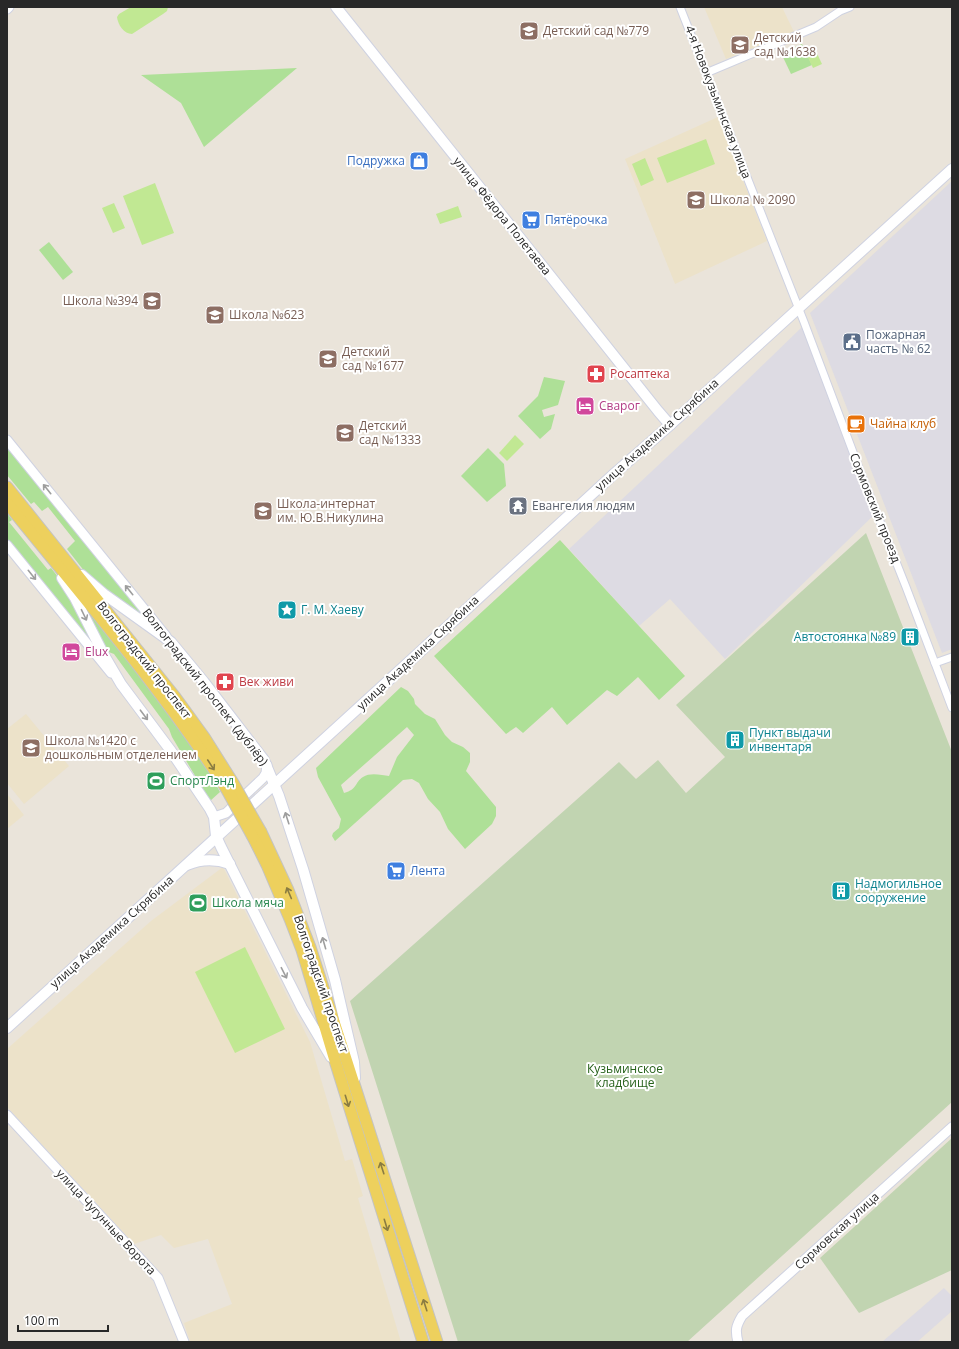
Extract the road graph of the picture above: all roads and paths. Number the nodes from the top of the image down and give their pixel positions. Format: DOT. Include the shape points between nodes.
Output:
graph roads {
  1 [pos="336,7"];
  2 [pos="680,7"];
  3 [pos="850,7"];
  4 [pos="706,73"];
  5 [pos="952,169"];
  6 [pos="798,308"];
  7 [pos="670,425"];
  8 [pos="7,440"];
  9 [pos="7,487"];
  10 [pos="7,503"];
  11 [pos="7,545"];
  12 [pos="42,546"];
  13 [pos="62,555"];
  14 [pos="171,642"];
  15 [pos="952,657"];
  16 [pos="935,663"];
  17 [pos="121,684"];
  18 [pos="952,708"];
  19 [pos="267,766"];
  20 [pos="275,784"];
  21 [pos="229,785"];
  22 [pos="214,817"];
  23 [pos="257,834"];
  24 [pos="216,836"];
  25 [pos="230,864"];
  26 [pos="184,867"];
  27 [pos="7,1028"];
  28 [pos="336,1064"];
  29 [pos="356,1088"];
  30 [pos="7,1115"];
  31 [pos="952,1127"];
  32 [pos="184,1342"];
  33 [pos="423,1342"];
  34 [pos="437,1342"];
  35 [pos="738,1342"];
  1 -- 7 [label="main road, улица Фёдора Полетаева"];
  2 -- 4 [label="street, 4-я Новокузьминская улица"];
  3 -- 4 [label="street" via="816,27"];
  4 -- 6 [label="street, 4-я Новокузьминская улица"];
  5 -- 6 [label="main road, улица Академика Скрябина"];
  6 -- 7 [label="main road, улица Академика Скрябина"];
  6 -- 16 [label="street, Сормовский проезд"];
  7 -- 20 [label="main road, улица Академика Скрябина" via="615,472"];
  14 -- 8 [label="street, Волгоградский проспект (дублёр), one-way"];
  9 -- 13 [label="main road, Волгоградский проспект"];
  10 -- 12 [label="main road, Волгоградский проспект"];
  11 -- 17 [label="street, one-way"];
  12 -- 17 [label="main road, one-way" via="75,598"];
  12 -- 21 [label="main road, Волгоградский проспект, one-way" via="162,696"];
  13 -- 14 [label="main road" via="94,586"];
  13 -- 21 [label="main road, Волгоградский проспект" via="176,697 212,750"];
  14 -- 19 [label="main road, Волгоградский проспект (дублёр)"];
  15 -- 16 [label="street"];
  16 -- 18 [label="street, Сормовский проезд"];
  17 -- 22 [label="main road, one-way" via="186,771"];
  19 -- 20 [label="main road, Волгоградский проспект (дублёр)"];
  19 -- 22 [label="street" via="263,778 226,812"];
  20 -- 24 [label="main road, улица Академика Скрябина" via="258,790 227,818"];
  29 -- 20 [label="main road, Волгоградский проспект (дублёр), one-way" via="354,1062 335,980"];
  21 -- 23 [label="main road, Волгоградский проспект, bridge"];
  22 -- 24 [label="main road"];
  23 -- 28 [label="main road, Волгоградский проспект" via="297,938"];
  29 -- 23 [label="main road, Волгоградский проспект, one-way" via="301,920"];
  24 -- 25 [label="main road"];
  24 -- 26 [label="main road, улица Академика Скрябина"];
  25 -- 26 [label="main road" via="206,860 193,862"];
  25 -- 28 [label="main road, one-way" via="302,1008"];
  26 -- 27 [label="main road, улица Академика Скрябина"];
  28 -- 33 [label="main road, Волгоградский проспект, one-way"];
  34 -- 29 [label="main road, Волгоградский проспект, one-way"];
  30 -- 32 [label="street, улица Чугунные Ворота" via="158,1278"];
  31 -- 35 [label="street, Сормовская улица" via="742,1316 736,1325"];
}
